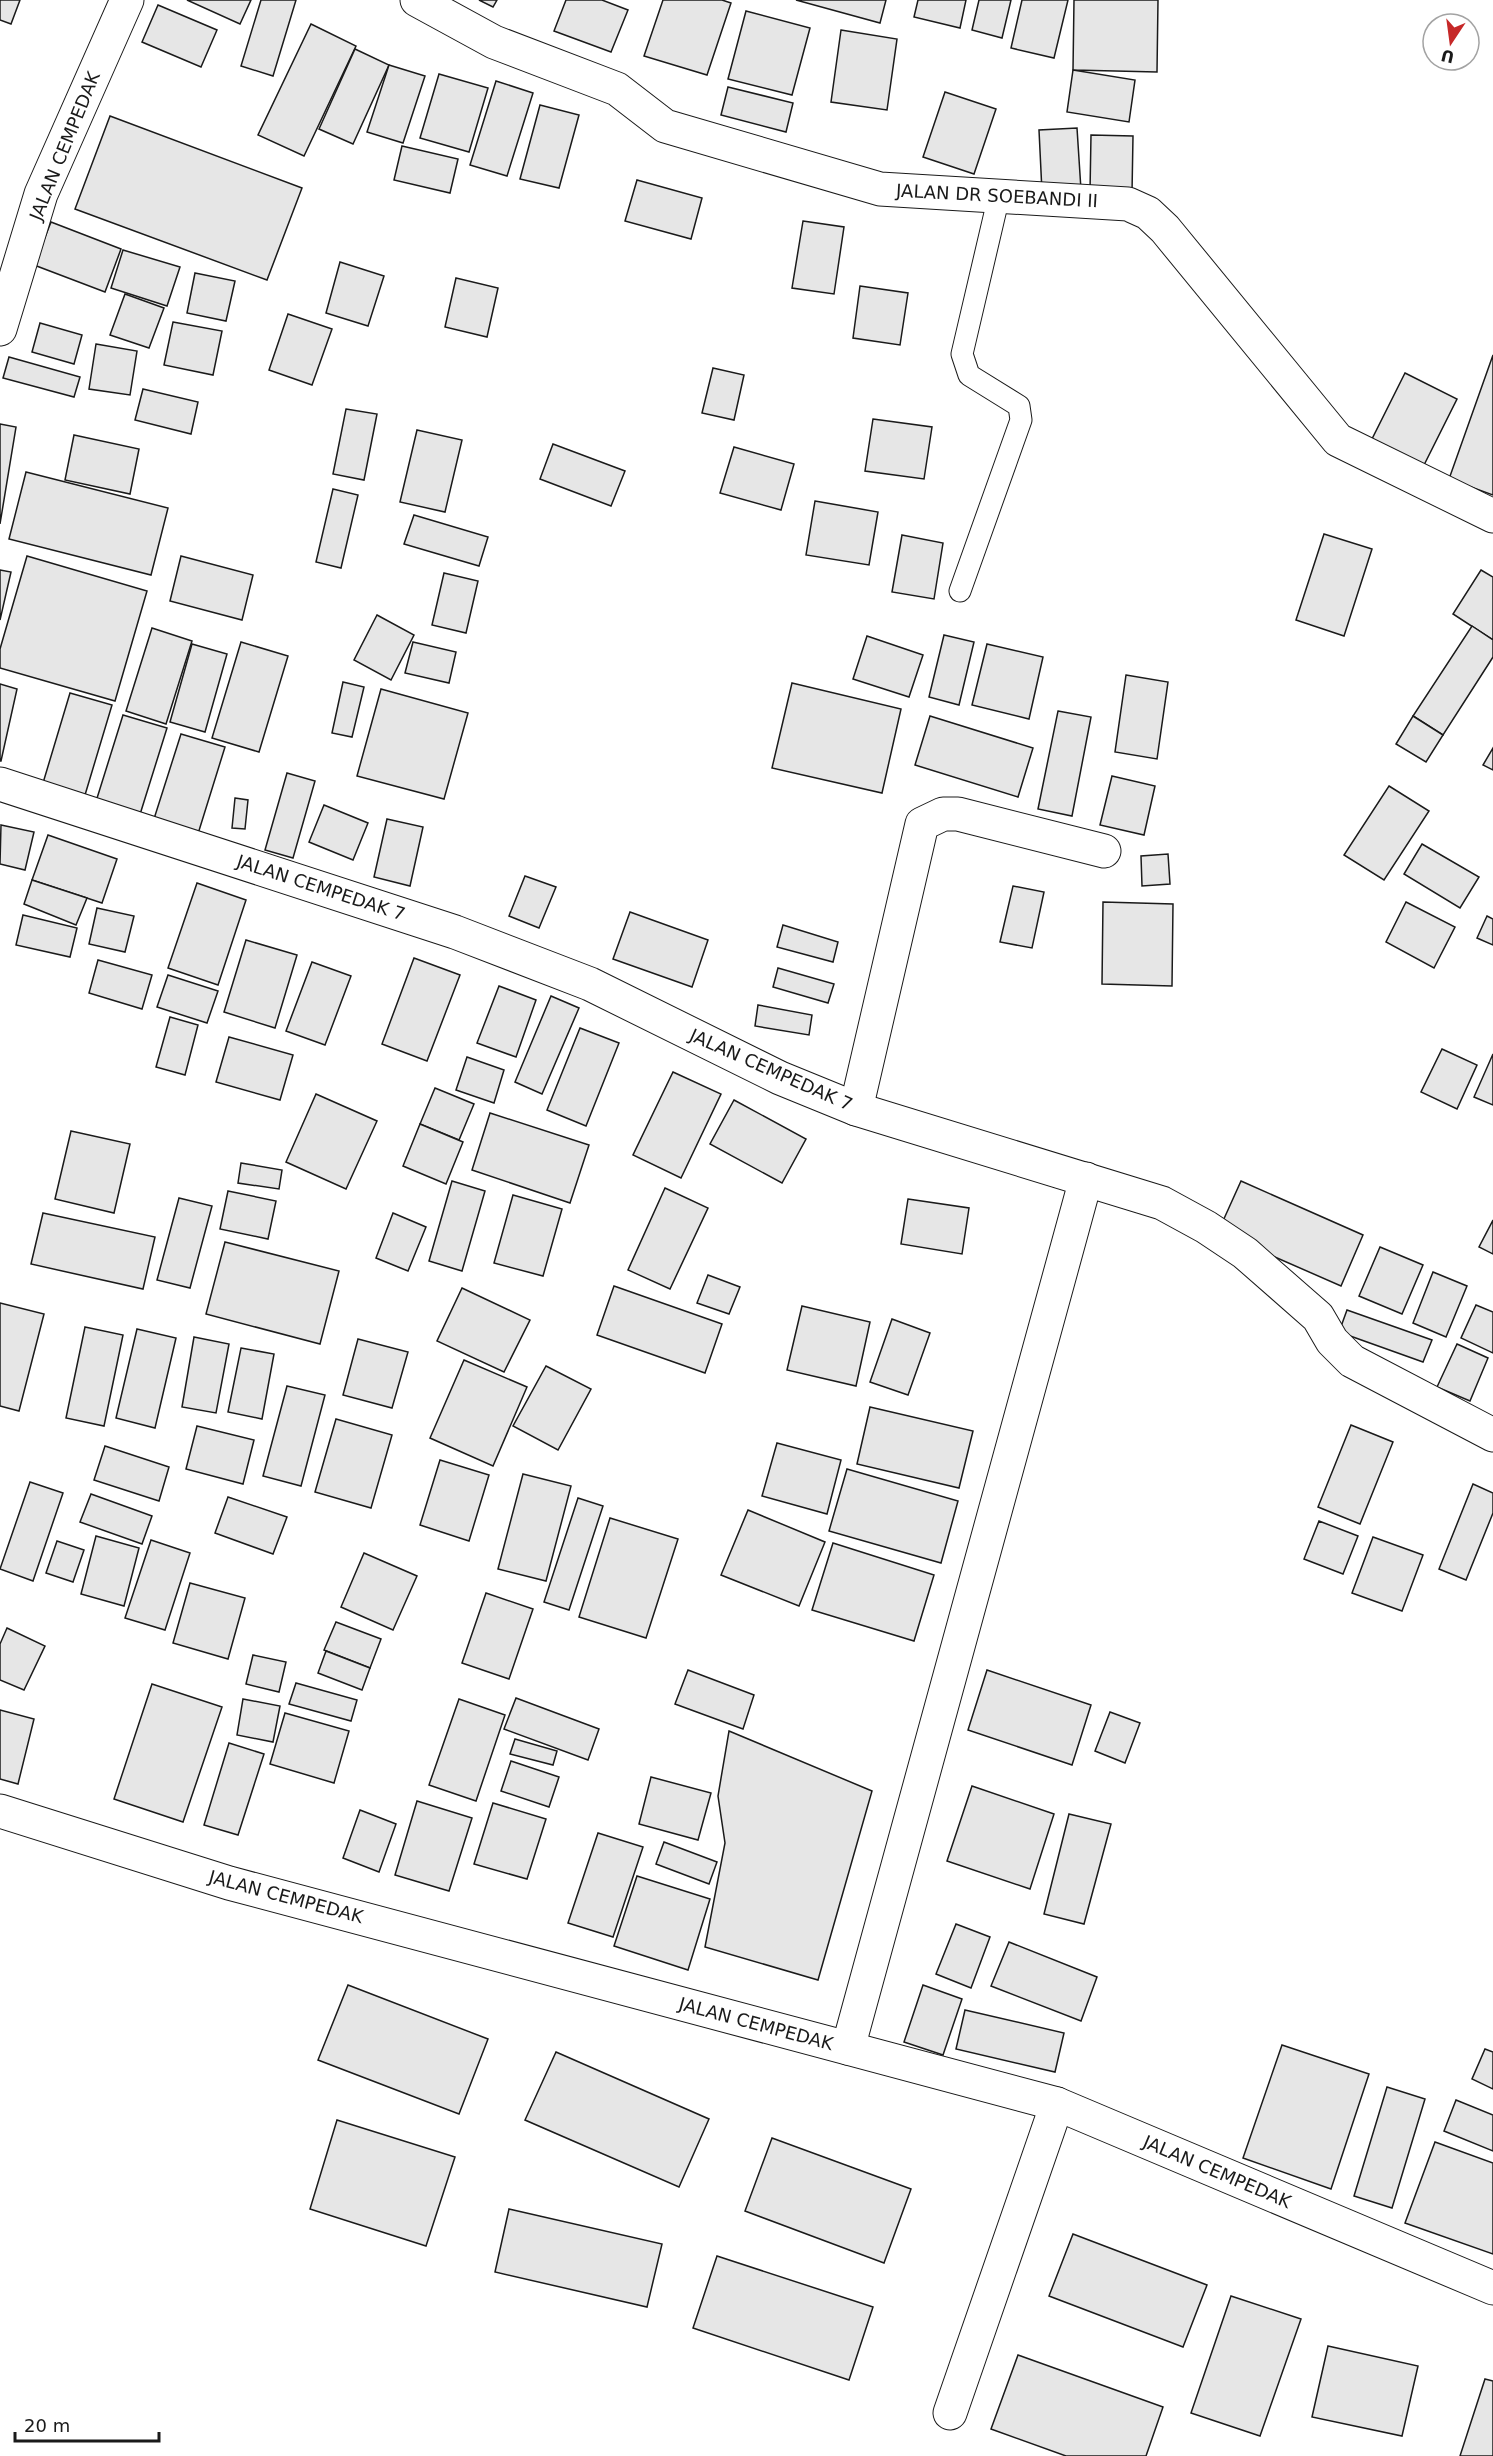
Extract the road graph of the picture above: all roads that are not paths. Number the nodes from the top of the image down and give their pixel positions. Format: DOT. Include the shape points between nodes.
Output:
graph roads {
  1 [pos="127,0"];
  2 [pos="417,0"];
  3 [pos="999,196"];
  4 [pos="0,329"];
  5 [pos="1493,516"];
  6 [pos="960,591"];
  7 [pos="0,784"];
  8 [pos="1104,851"];
  9 [pos="856,1108"];
  10 [pos="1086,1179"];
  11 [pos="1493,1435"];
  12 [pos="0,1811"];
  13 [pos="848,2048"];
  14 [pos="1057,2104"];
  15 [pos="1493,2288"];
  16 [pos="950,2413"];
  1 -- 4 [label="street, JALAN CEMPEDAK" via="41,194"];
  2 -- 3 [label="street, JALAN DR SOEBANDI II" via="494,42 617,88 665,126 880,189"];
  3 -- 5 [label="street, JALAN DR SOEBANDI II" via="1128,204 1148,213 1338,440"];
  3 -- 6 [label="lane" via="962,354 969,375 1019,406 1021,420"];
  7 -- 9 [label="street, JALAN CEMPEDAK 7" via="476,940 590,984 780,1078"];
  8 -- 9 [label="street" via="958,814 943,813 922,824"];
  9 -- 10 [label="street, JALAN CEMPEDAK 7"];
  10 -- 11 [label="street, JALAN CEMPEDAK 7" via="1162,1203 1206,1227 1245,1253 1318,1317 1332,1341 1352,1360"];
  10 -- 13 [label="street"];
  12 -- 13 [label="street, JALAN CEMPEDAK" via="229,1883"];
  13 -- 14 [label="street, JALAN CEMPEDAK"];
  14 -- 15 [label="street, JALAN CEMPEDAK"];
  14 -- 16 [label="street"];
}
